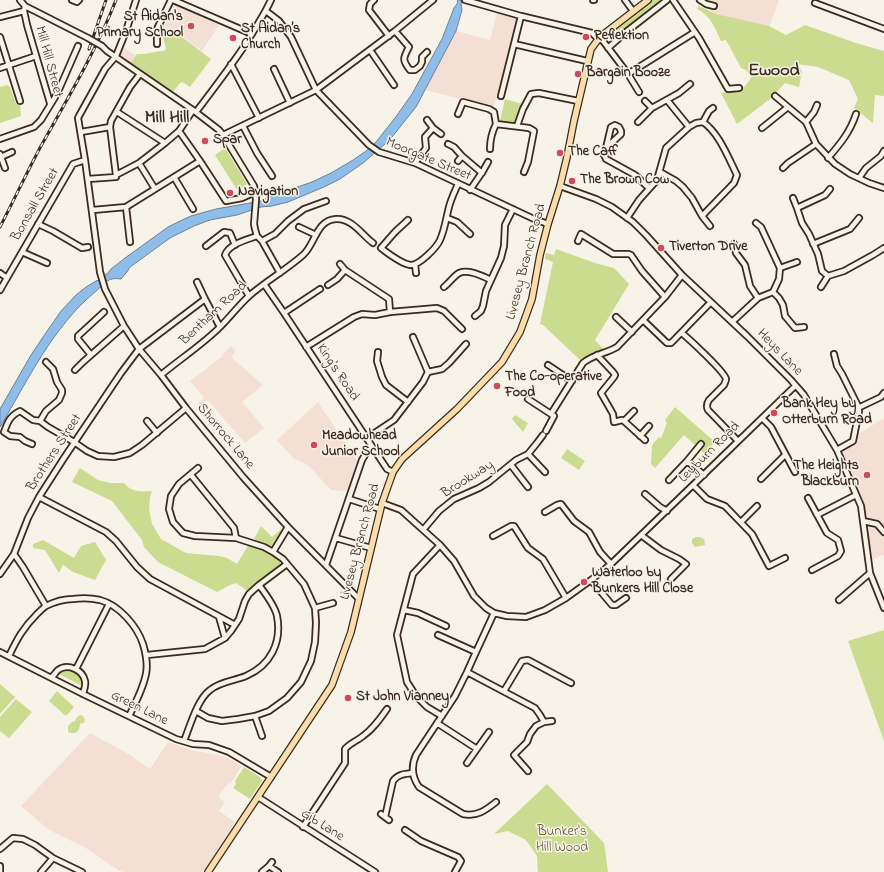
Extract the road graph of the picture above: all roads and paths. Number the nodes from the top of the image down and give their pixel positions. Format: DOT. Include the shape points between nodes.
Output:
graph roads {
  1 [pos="20,0"];
  2 [pos="72,0"];
  3 [pos="79,0"];
  4 [pos="136,0"];
  5 [pos="172,0"];
  6 [pos="271,0"];
  7 [pos="374,0"];
  8 [pos="433,0"];
  9 [pos="465,0"];
  10 [pos="625,0"];
  11 [pos="648,0"];
  12 [pos="667,0"];
  13 [pos="673,0"];
  14 [pos="700,0"];
  15 [pos="815,3"];
  16 [pos="714,6"];
  17 [pos="24,8"];
  18 [pos="266,11"];
  19 [pos="634,11"];
  20 [pos="521,16"];
  21 [pos="0,17"];
  22 [pos="884,29"];
  23 [pos="395,31"];
  24 [pos="695,32"];
  25 [pos="252,34"];
  26 [pos="0,36"];
  27 [pos="389,36"];
  28 [pos="599,38"];
  29 [pos="157,44"];
  30 [pos="514,44"];
  31 [pos="78,46"];
  32 [pos="608,48"];
  33 [pos="370,50"];
  34 [pos="427,52"];
  35 [pos="36,56"];
  36 [pos="116,56"];
  37 [pos="587,61"];
  38 [pos="231,64"];
  39 [pos="8,66"];
  40 [pos="0,68"];
  41 [pos="274,69"];
  42 [pos="140,74"];
  43 [pos="628,74"];
  44 [pos="690,84"];
  45 [pos="394,85"];
  46 [pos="739,88"];
  47 [pos="316,90"];
  48 [pos="639,92"];
  49 [pos="501,96"];
  50 [pos="776,96"];
  51 [pos="667,100"];
  52 [pos="578,101"];
  53 [pos="645,101"];
  54 [pos="20,102"];
  55 [pos="50,103"];
  56 [pos="290,103"];
  57 [pos="817,105"];
  58 [pos="788,107"];
  59 [pos="652,108"];
  60 [pos="713,108"];
  61 [pos="195,111"];
  62 [pos="117,112"];
  63 [pos="458,114"];
  64 [pos="856,114"];
  65 [pos="259,118"];
  66 [pos="427,120"];
  67 [pos="638,122"];
  68 [pos="703,122"];
  69 [pos="806,122"];
  70 [pos="496,124"];
  71 [pos="243,126"];
  72 [pos="517,126"];
  73 [pos="110,127"];
  74 [pos="689,127"];
  75 [pos="433,128"];
  76 [pos="762,128"];
  77 [pos="179,131"];
  78 [pos="81,132"];
  79 [pos="441,134"];
  80 [pos="223,136"];
  81 [pos="0,140"];
  82 [pos="166,143"];
  83 [pos="448,144"];
  84 [pos="816,144"];
  85 [pos="606,148"];
  86 [pos="490,149"];
  87 [pos="884,151"];
  88 [pos="12,152"];
  89 [pos="0,156"];
  90 [pos="462,156"];
  91 [pos="828,158"];
  92 [pos="86,160"];
  93 [pos="200,161"];
  94 [pos="458,161"];
  95 [pos="488,162"];
  96 [pos="140,163"];
  97 [pos="415,163"];
  98 [pos="5,168"];
  99 [pos="783,168"];
  100 [pos="524,172"];
  101 [pos="660,172"];
  102 [pos="482,173"];
  103 [pos="116,175"];
  104 [pos="272,176"];
  105 [pos="174,177"];
  106 [pos="858,178"];
  107 [pos="88,179"];
  108 [pos="458,184"];
  109 [pos="560,186"];
  110 [pos="649,188"];
  111 [pos="884,188"];
  112 [pos="155,189"];
  113 [pos="830,189"];
  114 [pos="470,190"];
  115 [pos="255,192"];
  116 [pos="792,198"];
  117 [pos="326,201"];
  118 [pos="126,207"];
  119 [pos="797,208"];
  120 [pos="193,209"];
  121 [pos="512,209"];
  122 [pos="92,210"];
  123 [pos="702,216"];
  124 [pos="447,218"];
  125 [pos="627,218"];
  126 [pos="859,218"];
  127 [pos="408,220"];
  128 [pos="756,223"];
  129 [pos="38,224"];
  130 [pos="548,224"];
  131 [pos="710,226"];
  132 [pos="299,227"];
  133 [pos="470,234"];
  134 [pos="316,235"];
  135 [pos="257,236"];
  136 [pos="262,241"];
  137 [pos="578,241"];
  138 [pos="130,242"];
  139 [pos="734,244"];
  140 [pos="813,244"];
  141 [pos="235,245"];
  142 [pos="206,246"];
  143 [pos="377,246"];
  144 [pos="88,247"];
  145 [pos="884,248"];
  146 [pos="22,252"];
  147 [pos="796,262"];
  148 [pos="47,263"];
  149 [pos="340,264"];
  150 [pos="415,264"];
  151 [pos="780,268"];
  152 [pos="345,270"];
  153 [pos="0,273"];
  154 [pos="280,273"];
  155 [pos="416,273"];
  156 [pos="682,275"];
  157 [pos="828,276"];
  158 [pos="7,278"];
  159 [pos="491,280"];
  160 [pos="197,282"];
  161 [pos="264,284"];
  162 [pos="328,285"];
  163 [pos="444,287"];
  164 [pos="821,287"];
  165 [pos="320,289"];
  166 [pos="0,290"];
  167 [pos="773,292"];
  168 [pos="249,296"];
  169 [pos="665,297"];
  170 [pos="758,298"];
  171 [pos="205,299"];
  172 [pos="711,302"];
  173 [pos="104,312"];
  174 [pos="390,312"];
  175 [pos="284,313"];
  176 [pos="475,316"];
  177 [pos="616,317"];
  178 [pos="643,320"];
  179 [pos="732,322"];
  180 [pos="124,326"];
  181 [pos="220,327"];
  182 [pos="804,327"];
  183 [pos="462,329"];
  184 [pos="632,332"];
  185 [pos="682,333"];
  186 [pos="413,337"];
  187 [pos="466,344"];
  188 [pos="306,347"];
  189 [pos="139,349"];
  190 [pos="378,352"];
  191 [pos="91,354"];
  192 [pos="834,354"];
  193 [pos="597,355"];
  194 [pos="46,362"];
  195 [pos="548,365"];
  196 [pos="75,370"];
  197 [pos="428,372"];
  198 [pos="161,375"];
  199 [pos="572,381"];
  200 [pos="795,386"];
  201 [pos="884,393"];
  202 [pos="528,399"];
  203 [pos="408,402"];
  204 [pos="186,408"];
  205 [pos="858,408"];
  206 [pos="634,411"];
  207 [pos="551,414"];
  208 [pos="762,418"];
  209 [pos="40,421"];
  210 [pos="147,421"];
  211 [pos="624,421"];
  212 [pos="649,426"];
  213 [pos="554,430"];
  214 [pos="544,432"];
  215 [pos="157,433"];
  216 [pos="640,436"];
  217 [pos="367,438"];
  218 [pos="645,440"];
  219 [pos="546,441"];
  220 [pos="738,441"];
  221 [pos="74,442"];
  222 [pos="32,444"];
  223 [pos="701,444"];
  224 [pos="371,445"];
  225 [pos="837,450"];
  226 [pos="528,454"];
  227 [pos="786,455"];
  228 [pos="687,461"];
  229 [pos="511,465"];
  230 [pos="198,468"];
  231 [pos="393,472"];
  232 [pos="545,472"];
  233 [pos="795,472"];
  234 [pos="190,475"];
  235 [pos="704,475"];
  236 [pos="761,479"];
  237 [pos="669,480"];
  238 [pos="693,485"];
  239 [pos="528,487"];
  240 [pos="645,494"];
  241 [pos="856,495"];
  242 [pos="40,497"];
  243 [pos="808,498"];
  244 [pos="349,499"];
  245 [pos="382,503"];
  246 [pos="757,506"];
  247 [pos="380,509"];
  248 [pos="667,511"];
  249 [pos="545,512"];
  250 [pos="817,515"];
  251 [pos="863,521"];
  252 [pos="741,522"];
  253 [pos="288,527"];
  254 [pos="423,530"];
  255 [pos="884,532"];
  256 [pos="641,535"];
  257 [pos="493,536"];
  258 [pos="236,538"];
  259 [pos="336,538"];
  260 [pos="440,545"];
  261 [pos="370,548"];
  262 [pos="273,552"];
  263 [pos="14,554"];
  264 [pos="785,558"];
  265 [pos="286,564"];
  266 [pos="611,564"];
  267 [pos="326,565"];
  268 [pos="812,570"];
  269 [pos="870,573"];
  270 [pos="0,574"];
  271 [pos="671,579"];
  272 [pos="591,580"];
  273 [pos="259,585"];
  274 [pos="358,598"];
  275 [pos="566,598"];
  276 [pos="626,598"];
  277 [pos="839,600"];
  278 [pos="333,603"];
  279 [pos="109,604"];
  280 [pos="46,606"];
  281 [pos="315,608"];
  282 [pos="884,608"];
  283 [pos="404,610"];
  284 [pos="494,613"];
  285 [pos="219,617"];
  286 [pos="235,625"];
  287 [pos="446,626"];
  288 [pos="438,635"];
  289 [pos="225,638"];
  290 [pos="0,652"];
  291 [pos="476,652"];
  292 [pos="146,655"];
  293 [pos="8,656"];
  294 [pos="76,669"];
  295 [pos="468,672"];
  296 [pos="52,677"];
  297 [pos="571,683"];
  298 [pos="504,691"];
  299 [pos="83,694"];
  300 [pos="387,709"];
  301 [pos="196,711"];
  302 [pos="129,716"];
  303 [pos="255,716"];
  304 [pos="442,716"];
  305 [pos="552,721"];
  306 [pos="544,722"];
  307 [pos="437,723"];
  308 [pos="488,732"];
  309 [pos="262,736"];
  310 [pos="184,741"];
  311 [pos="477,749"];
  312 [pos="468,763"];
  313 [pos="528,771"];
  314 [pos="413,773"];
  315 [pos="271,777"];
  316 [pos="258,797"];
  317 [pos="496,801"];
  318 [pos="385,817"];
  319 [pos="303,827"];
  320 [pos="405,830"];
  321 [pos="0,849"];
  322 [pos="53,858"];
  323 [pos="0,866"];
  324 [pos="0,872"];
  325 [pos="41,872"];
  326 [pos="82,872"];
  327 [pos="208,872"];
  328 [pos="262,872"];
  329 [pos="278,872"];
  330 [pos="375,872"];
  331 [pos="455,872"];
  1 -- 17 [label="street, Mill Hill Street"];
  2 -- 3 [label="street"];
  4 -- 36 [label="street"];
  5 -- 25 [label="street"];
  5 -- 29 [label="street" via="157,29"];
  6 -- 18 [label="street"];
  7 -- 27 [label="street" via="369,10"];
  8 -- 23 [label="street"];
  9 -- 20 [label="street"];
  10 -- 19 [label="street"];
  11 -- 19 [label="main road, Livesey Branch Road"];
  12 -- 32 [label="street"];
  13 -- 24 [label="street"];
  14 -- 16 [label="street"];
  15 -- 22 [label="street"];
  17 -- 21 [label="street"];
  17 -- 35 [label="street, Mill Hill Street"];
  17 -- 36 [label="street, bridge" via="88,38"];
  18 -- 25 [label="street"];
  18 -- 47 [label="street, Moorgate Street" via="291,37"];
  19 -- 28 [label="main road, Livesey Branch Road"];
  20 -- 28 [label="street" via="592,33"];
  20 -- 30 [label="street"];
  23 -- 27 [label="street"];
  23 -- 34 [label="street" via="409,47 404,56 404,63 410,70 420,66 422,56"];
  24 -- 43 [label="street"];
  24 -- 46 [label="street" via="728,89"];
  25 -- 38 [label="street"];
  26 -- 39 [label="street"];
  27 -- 33 [label="street"];
  28 -- 32 [label="street"];
  28 -- 37 [label="main road, Livesey Branch Road" via="591,49"];
  30 -- 37 [label="street"];
  30 -- 49 [label="street"];
  31 -- 55 [label="street" via="57,94"];
  32 -- 43 [label="street"];
  33 -- 45 [label="street"];
  33 -- 47 [label="street"];
  35 -- 39 [label="street"];
  35 -- 55 [label="street, Mill Hill Street"];
  36 -- 42 [label="street"];
  36 -- 78 [label="street" via="105,69 79,116"];
  37 -- 52 [label="main road, Livesey Branch Road"];
  38 -- 61 [label="street"];
  38 -- 65 [label="street"];
  39 -- 40 [label="street"];
  39 -- 54 [label="street"];
  41 -- 56 [label="street"];
  42 -- 61 [label="street"];
  42 -- 62 [label="street"];
  43 -- 48 [label="street"];
  44 -- 51 [label="street"];
  47 -- 56 [label="street"];
  47 -- 97 [label="street, Moorgate Street" via="369,145 379,152"];
  50 -- 58 [label="street"];
  51 -- 59 [label="street"];
  51 -- 74 [label="street"];
  52 -- 72 [label="street" via="539,93 531,94"];
  52 -- 109 [label="main road, Livesey Branch Road"];
  53 -- 59 [label="street"];
  55 -- 81 [label="street, Mill Hill Street" via="34,127"];
  56 -- 65 [label="street"];
  57 -- 69 [label="street"];
  58 -- 69 [label="street"];
  58 -- 76 [label="street"];
  59 -- 67 [label="street"];
  60 -- 68 [label="street"];
  61 -- 77 [label="street"];
  61 -- 80 [label="street"];
  62 -- 73 [label="street"];
  62 -- 82 [label="street"];
  63 -- 70 [label="street" via="463,102 490,109 494,112"];
  64 -- 91 [label="street" via="853,125"];
  65 -- 71 [label="street"];
  66 -- 75 [label="street"];
  68 -- 74 [label="street"];
  68 -- 123 [label="street" via="718,138 737,175 734,183"];
  69 -- 84 [label="street"];
  70 -- 72 [label="street"];
  70 -- 86 [label="street" via="492,132"];
  71 -- 80 [label="street"];
  71 -- 104 [label="street" via="256,153"];
  72 -- 100 [label="street" via="534,131"];
  73 -- 78 [label="street"];
  73 -- 103 [label="street"];
  74 -- 101 [label="street" via="666,148"];
  75 -- 79 [label="street"];
  75 -- 97 [label="street" via="425,137 426,148"];
  77 -- 82 [label="street"];
  77 -- 93 [label="street"];
  78 -- 92 [label="street"];
  80 -- 115 [label="street" via="254,186"];
  82 -- 96 [label="street"];
  83 -- 90 [label="street"];
  84 -- 91 [label="street"];
  84 -- 99 [label="street"];
  85 -- 85 [label="street" via="621,134 619,127 611,127"];
  85 -- 110 [label="street" via="606,159 635,175"];
  87 -- 106 [label="street"];
  88 -- 89 [label="street"];
  89 -- 98 [label="street"];
  90 -- 94 [label="street"];
  90 -- 102 [label="street"];
  91 -- 106 [label="street"];
  92 -- 107 [label="street"];
  92 -- 129 [label="street, Bonsall Street" via="73,164"];
  93 -- 105 [label="street"];
  93 -- 115 [label="street" via="226,200 242,198"];
  95 -- 102 [label="street"];
  96 -- 103 [label="street"];
  96 -- 112 [label="street"];
  97 -- 108 [label="street, Moorgate Street"];
  101 -- 110 [label="street" via="657,180"];
  101 -- 123 [label="street" via="683,187"];
  102 -- 114 [label="street"];
  103 -- 107 [label="street"];
  105 -- 112 [label="street"];
  105 -- 120 [label="street"];
  106 -- 111 [label="street"];
  107 -- 122 [label="street"];
  108 -- 114 [label="street, Moorgate Street"];
  108 -- 124 [label="street"];
  109 -- 125 [label="street, Heys Lane" via="596,199"];
  109 -- 130 [label="main road, Livesey Branch Road"];
  110 -- 125 [label="street"];
  112 -- 118 [label="street"];
  113 -- 119 [label="street" via="825,195"];
  114 -- 121 [label="street, Moorgate Street"];
  115 -- 135 [label="street" via="254,224"];
  116 -- 119 [label="street"];
  117 -- 136 [label="street" via="304,209 275,234"];
  118 -- 122 [label="street"];
  118 -- 138 [label="street"];
  119 -- 140 [label="street"];
  121 -- 130 [label="street, Moorgate Street"];
  121 -- 159 [label="street" via="505,225 501,258"];
  122 -- 180 [label="street, Shorrock Lane" via="100,272 105,289"];
  123 -- 131 [label="street"];
  124 -- 133 [label="street" via="457,222"];
  124 -- 150 [label="street" via="440,241 425,258"];
  125 -- 156 [label="street, Heys Lane"];
  126 -- 140 [label="street" via="850,229"];
  127 -- 143 [label="street"];
  128 -- 151 [label="street" via="761,227"];
  129 -- 144 [label="street" via="82,248"];
  129 -- 146 [label="street, Bonsall Street"];
  130 -- 231 [label="main road, Livesey Branch Road" via="532,299 520,332 505,359 457,409 402,459"];
  132 -- 134 [label="street"];
  134 -- 143 [label="street, Bentham Road" via="322,225 337,218 354,224"];
  134 -- 154 [label="street, Bentham Road" via="305,253"];
  135 -- 136 [label="street"];
  135 -- 141 [label="street"];
  136 -- 154 [label="street"];
  137 -- 169 [label="street" via="581,234 613,254 631,255"];
  139 -- 170 [label="street" via="736,253 745,265 750,286"];
  140 -- 157 [label="street" via="822,270"];
  141 -- 142 [label="street" via="230,233 224,232"];
  141 -- 168 [label="street" via="226,251 225,255"];
  143 -- 150 [label="street, Bentham Road" via="397,260"];
  145 -- 157 [label="street" via="844,271"];
  146 -- 148 [label="street"];
  146 -- 158 [label="street, Bonsall Street"];
  147 -- 151 [label="street"];
  149 -- 152 [label="street"];
  150 -- 155 [label="street"];
  151 -- 167 [label="street" via="779,279"];
  152 -- 162 [label="street"];
  152 -- 174 [label="street" via="389,299"];
  153 -- 158 [label="street"];
  154 -- 161 [label="street, Bentham Road"];
  156 -- 169 [label="street"];
  156 -- 172 [label="street, Heys Lane"];
  157 -- 164 [label="street"];
  158 -- 166 [label="street, Bonsall Street"];
  159 -- 163 [label="street" via="466,272 458,274"];
  159 -- 176 [label="street" via="481,311"];
  160 -- 171 [label="street"];
  161 -- 168 [label="street, Bentham Road"];
  161 -- 175 [label="street, King's Road"];
  165 -- 175 [label="street"];
  167 -- 170 [label="street"];
  167 -- 182 [label="street" via="779,298 790,323 795,328"];
  168 -- 181 [label="street, Bentham Road"];
  169 -- 178 [label="street"];
  170 -- 179 [label="street"];
  171 -- 181 [label="street"];
  171 -- 189 [label="street, Brothers Street"];
  172 -- 179 [label="street, Heys Lane"];
  172 -- 185 [label="street"];
  173 -- 191 [label="street" via="78,336"];
  174 -- 183 [label="street" via="438,308"];
  174 -- 188 [label="street" via="354,317"];
  175 -- 188 [label="street, King's Road"];
  177 -- 184 [label="street"];
  178 -- 184 [label="street"];
  178 -- 185 [label="street" via="667,343 671,343"];
  179 -- 200 [label="street, Heys Lane"];
  180 -- 189 [label="street, Shorrock Lane"];
  180 -- 191 [label="street"];
  181 -- 198 [label="street, Bentham Road"];
  184 -- 193 [label="street" via="617,347"];
  185 -- 220 [label="street" via="725,377 726,382 709,400 707,407"];
  186 -- 197 [label="street"];
  187 -- 197 [label="street" via="442,369"];
  188 -- 217 [label="street, King's Road"];
  189 -- 198 [label="street, Shorrock Lane"];
  189 -- 221 [label="street, Brothers Street"];
  190 -- 203 [label="street" via="377,361 386,385"];
  191 -- 196 [label="street"];
  192 -- 205 [label="street" via="837,366"];
  193 -- 199 [label="street" via="583,363"];
  193 -- 211 [label="street" via="615,375 601,393 613,414 614,422"];
  194 -- 209 [label="street" via="53,368 62,393"];
  195 -- 199 [label="street"];
  197 -- 203 [label="street"];
  198 -- 204 [label="street, Shorrock Lane"];
  199 -- 207 [label="street"];
  200 -- 208 [label="street, Leyburn Road"];
  200 -- 225 [label="street, Heys Lane" via="804,395"];
  201 -- 205 [label="street"];
  202 -- 207 [label="street"];
  203 -- 217 [label="street" via="394,420"];
  204 -- 215 [label="street"];
  204 -- 253 [label="street, Shorrock Lane"];
  205 -- 225 [label="street" via="853,441"];
  206 -- 211 [label="street"];
  207 -- 214 [label="street" via="555,417"];
  208 -- 220 [label="street, Leyburn Road"];
  208 -- 227 [label="street" via="771,427"];
  209 -- 221 [label="street"];
  209 -- 222 [label="street" via="33,420 20,411 12,414 4,432"];
  210 -- 215 [label="street"];
  211 -- 216 [label="street"];
  212 -- 216 [label="street"];
  213 -- 214 [label="street"];
  214 -- 219 [label="street"];
  214 -- 226 [label="street, Brookway"];
  215 -- 221 [label="street" via="130,453 114,457 98,456"];
  216 -- 218 [label="street"];
  217 -- 224 [label="street, King's Road"];
  220 -- 235 [label="street, Leyburn Road"];
  221 -- 242 [label="street, Brothers Street"];
  223 -- 228 [label="street"];
  224 -- 231 [label="street, King's Road" via="387,469"];
  224 -- 244 [label="street" via="362,460"];
  225 -- 241 [label="street, Heys Lane"];
  226 -- 229 [label="street, Brookway"];
  226 -- 232 [label="street"];
  227 -- 233 [label="street"];
  227 -- 236 [label="street"];
  228 -- 235 [label="street"];
  228 -- 237 [label="street"];
  229 -- 239 [label="street"];
  229 -- 254 [label="street, Brookway" via="479,488 454,499"];
  230 -- 234 [label="street"];
  231 -- 245 [label="main road, Livesey Branch Road"];
  234 -- 258 [label="street" via="234,528"];
  234 -- 258 [label="street" via="179,484 171,496 169,509 173,522 183,533"];
  235 -- 238 [label="street, Leyburn Road"];
  238 -- 248 [label="street, Leyburn Road"];
  238 -- 252 [label="street" via="707,499 725,506"];
  240 -- 248 [label="street"];
  241 -- 250 [label="street"];
  241 -- 251 [label="street, Heys Lane"];
  242 -- 263 [label="street, Brothers Street" via="28,518"];
  242 -- 285 [label="street" via="106,532 150,579"];
  243 -- 250 [label="street"];
  244 -- 247 [label="street"];
  244 -- 259 [label="street"];
  245 -- 247 [label="main road, Livesey Branch Road"];
  245 -- 254 [label="street" via="401,510"];
  246 -- 252 [label="street"];
  247 -- 261 [label="main road, Livesey Branch Road"];
  248 -- 256 [label="street, Leyburn Road"];
  249 -- 266 [label="street" via="561,504 574,521 589,532 600,552"];
  250 -- 268 [label="street" via="827,533 838,540 841,551 838,556"];
  251 -- 255 [label="street" via="877,524"];
  251 -- 269 [label="street, Heys Lane"];
  252 -- 264 [label="street" via="752,534 769,566"];
  253 -- 262 [label="street"];
  253 -- 267 [label="street, Shorrock Lane"];
  254 -- 260 [label="street"];
  256 -- 266 [label="street, Leyburn Road"];
  256 -- 271 [label="street" via="686,564"];
  257 -- 275 [label="street" via="514,526 528,548 543,559"];
  258 -- 262 [label="street"];
  259 -- 261 [label="street"];
  259 -- 267 [label="street"];
  260 -- 283 [label="street" via="413,574"];
  260 -- 284 [label="street" via="454,561 474,596"];
  261 -- 274 [label="main road, Livesey Branch Road"];
  262 -- 265 [label="street"];
  263 -- 270 [label="street, Brothers Street"];
  263 -- 280 [label="street"];
  265 -- 273 [label="street"];
  265 -- 281 [label="street" via="304,584"];
  266 -- 272 [label="street, Leyburn Road"];
  267 -- 274 [label="street, Shorrock Lane"];
  269 -- 277 [label="street"];
  269 -- 282 [label="street, Heys Lane"];
  272 -- 275 [label="street, Leyburn Road"];
  272 -- 276 [label="street" via="612,606"];
  273 -- 286 [label="street" via="245,601"];
  273 -- 301 [label="street" via="277,615 279,629 271,656 247,676 220,684 208,691"];
  274 -- 315 [label="main road, Livesey Branch Road" via="351,632 332,685"];
  275 -- 284 [label="street, Leyburn Road" via="526,617"];
  278 -- 281 [label="street"];
  279 -- 280 [label="street" via="82,598 65,599"];
  279 -- 292 [label="street" via="130,621 140,635"];
  279 -- 294 [label="street"];
  280 -- 293 [label="street" via="22,630"];
  281 -- 303 [label="street" via="315,642 311,660 301,682 287,698"];
  283 -- 287 [label="street"];
  283 -- 304 [label="street" via="398,635 407,682 427,707"];
  284 -- 291 [label="street"];
  285 -- 286 [label="street"];
  285 -- 289 [label="street"];
  286 -- 289 [label="street"];
  288 -- 291 [label="street"];
  289 -- 292 [label="street" via="205,649"];
  290 -- 293 [label="street, Green Lane"];
  291 -- 295 [label="street"];
  292 -- 302 [label="street" via="146,673"];
  293 -- 296 [label="street, Green Lane"];
  294 -- 296 [label="street" via="58,669"];
  294 -- 299 [label="street" via="85,679"];
  295 -- 298 [label="street"];
  295 -- 304 [label="street"];
  296 -- 299 [label="street, Green Lane"];
  297 -- 298 [label="street" via="528,660 522,660"];
  298 -- 306 [label="street" via="535,708"];
  299 -- 302 [label="street, Green Lane"];
  300 -- 319 [label="street" via="376,725 345,749 345,763"];
  301 -- 303 [label="street" via="208,718 222,721"];
  301 -- 310 [label="street"];
  302 -- 310 [label="street, Green Lane"];
  303 -- 309 [label="street"];
  304 -- 307 [label="street"];
  305 -- 306 [label="street"];
  306 -- 313 [label="street" via="536,726 528,742 514,755"];
  307 -- 311 [label="street"];
  307 -- 314 [label="street" via="414,760"];
  308 -- 311 [label="street"];
  310 -- 315 [label="street, Green Lane" via="230,752"];
  311 -- 312 [label="street"];
  314 -- 317 [label="street" via="415,781 422,789 463,814 477,814"];
  314 -- 318 [label="street" via="400,775 393,781"];
  315 -- 316 [label="main road, Livesey Branch Road"];
  316 -- 319 [label="street, Gib Lane"];
  316 -- 327 [label="main road, Livesey Branch Road"];
  319 -- 330 [label="street, Gib Lane"];
  320 -- 331 [label="street" via="458,856 460,860"];
  321 -- 322 [label="street" via="13,838 24,839"];
  322 -- 325 [label="street"];
  322 -- 326 [label="street"];
  323 -- 324 [label="street"];
  328 -- 329 [label="street" via="270,864"];
}
